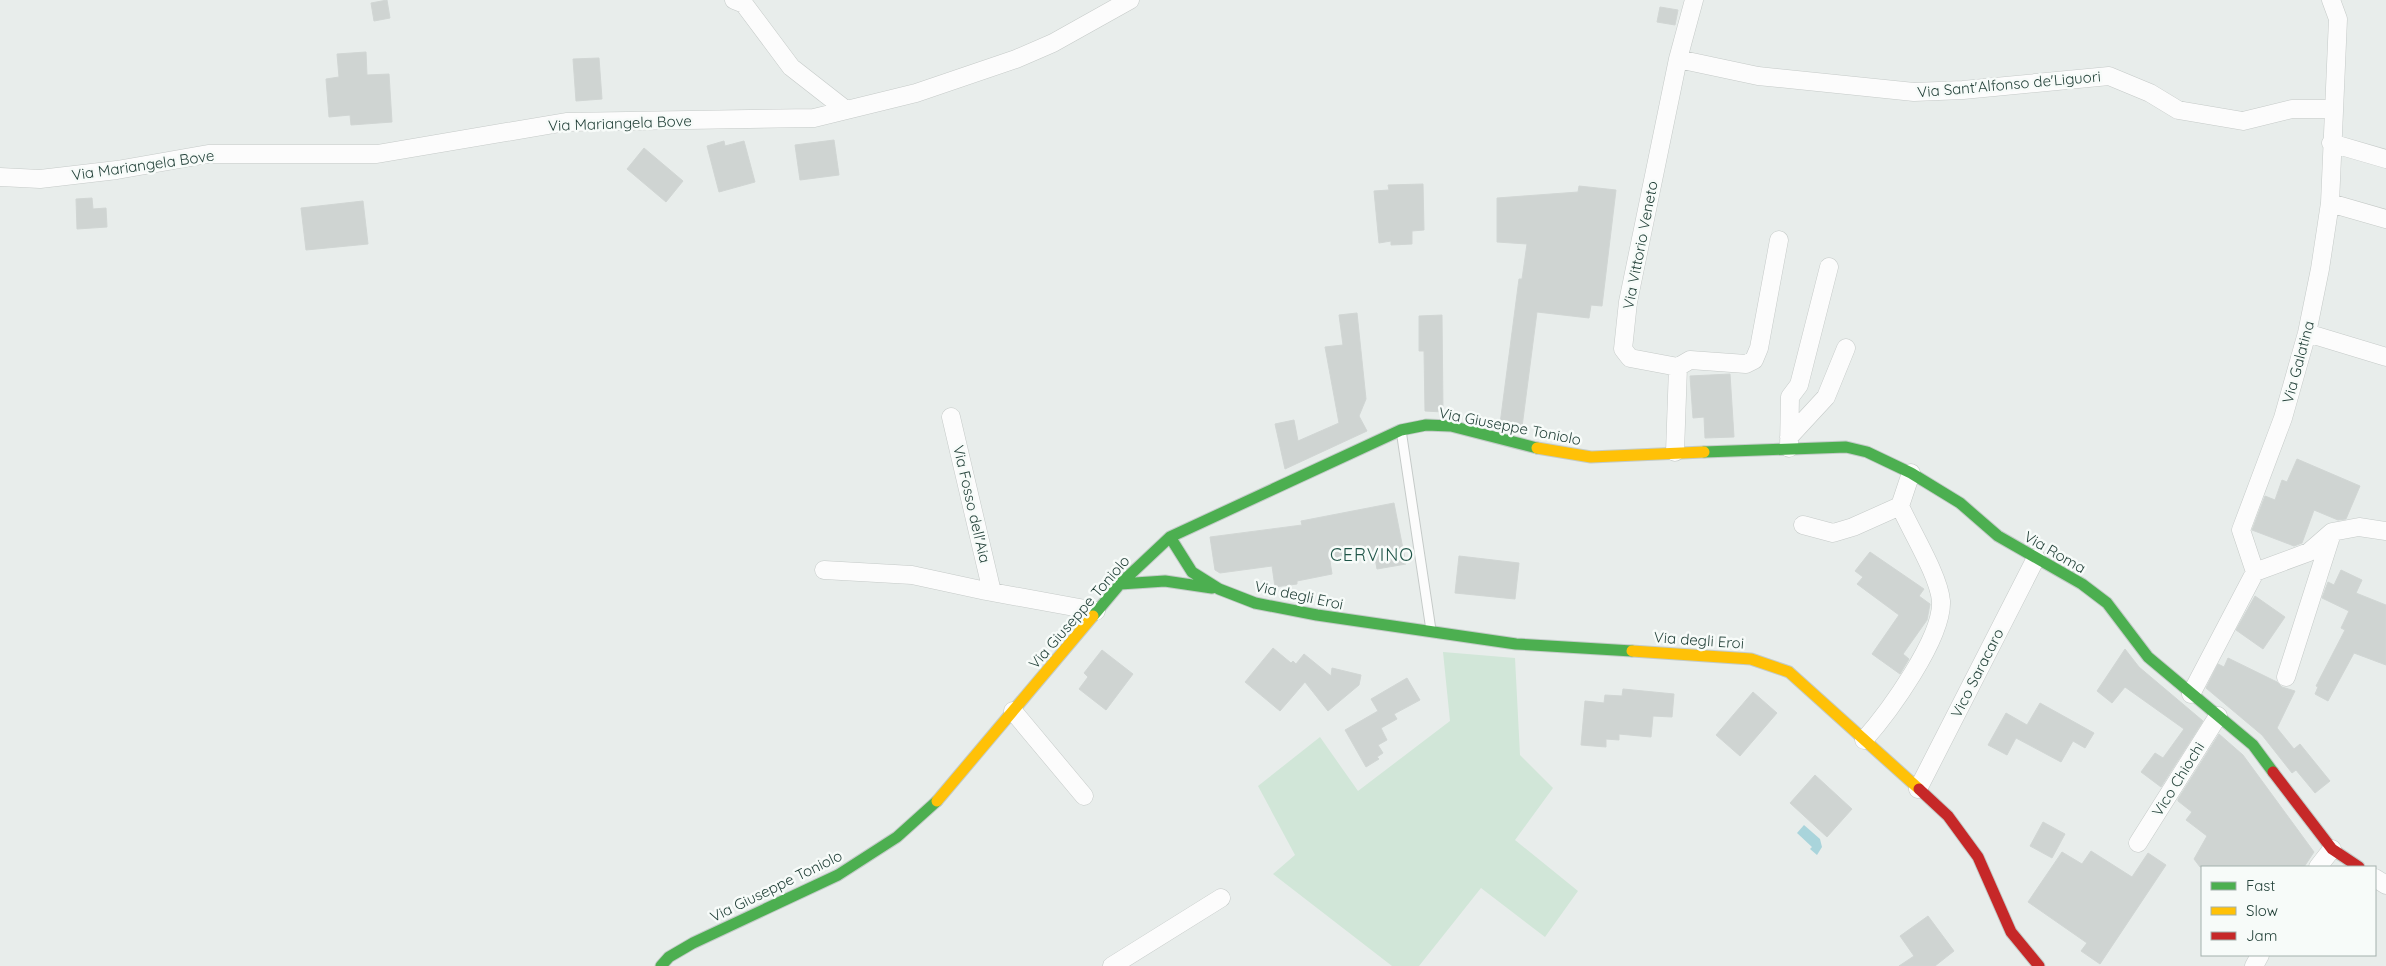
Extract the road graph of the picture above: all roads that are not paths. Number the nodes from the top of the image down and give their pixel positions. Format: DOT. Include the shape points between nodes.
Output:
graph roads {
  1 [pos="734,0"];
  2 [pos="1694,0"];
  3 [pos="2331,0"];
  4 [pos="1119,3"];
  5 [pos="1678,60"];
  6 [pos="846,110"];
  7 [pos="2332,110"];
  8 [pos="2331,143"];
  9 [pos="2386,159"];
  10 [pos="0,176"];
  11 [pos="2330,203"];
  12 [pos="2386,219"];
  13 [pos="1779,240"];
  14 [pos="1829,267"];
  15 [pos="2307,333"];
  16 [pos="1846,348"];
  17 [pos="2386,357"];
  18 [pos="1678,366"];
  19 [pos="951,417"];
  20 [pos="1401,430"];
  21 [pos="1789,442"];
  22 [pos="1676,452"];
  23 [pos="1911,473"];
  24 [pos="1900,506"];
  25 [pos="1802,525"];
  26 [pos="2386,531"];
  27 [pos="2332,532"];
  28 [pos="1170,537"];
  29 [pos="2036,558"];
  30 [pos="824,570"];
  31 [pos="2255,572"];
  32 [pos="1120,584"];
  33 [pos="1219,589"];
  34 [pos="992,592"];
  35 [pos="1096,611"];
  36 [pos="1431,632"];
  37 [pos="2286,677"];
  38 [pos="2191,694"];
  39 [pos="1013,711"];
  40 [pos="2218,716"];
  41 [pos="1864,740"];
  42 [pos="1918,788"];
  43 [pos="1084,796"];
  44 [pos="2138,843"];
  45 [pos="2332,849"];
  46 [pos="2319,866"];
  47 [pos="2358,866"];
  48 [pos="1221,898"];
  49 [pos="661,966"];
  50 [pos="1112,966"];
  51 [pos="2039,966"];
  1 -- 6 [label="street" via="744,4 791,67"];
  2 -- 5 [label="street, Via Vittorio Veneto"];
  3 -- 7 [label="street, Via Galatina" via="2338,19"];
  4 -- 6 [label="street, Via Mariangela Bove" via="1053,43 1016,59 916,92"];
  5 -- 7 [label="street, Via Sant'Alfonso de'Liguori" via="1758,76 1914,92 2109,76 2150,93 2178,110 2243,121 2292,109"];
  5 -- 18 [label="street, Via Vittorio Veneto" via="1628,302 1623,349 1630,358"];
  6 -- 10 [label="street, Via Mariangela Bove" via="814,118 566,122 377,154 208,154 117,170 40,178"];
  7 -- 8 [label="street, Via Galatina"];
  8 -- 9 [label="street"];
  8 -- 11 [label="street, Via Galatina"];
  11 -- 12 [label="street"];
  11 -- 15 [label="street, Via Galatina"];
  13 -- 18 [label="street" via="1754,360 1746,364 1690,360"];
  14 -- 21 [label="street" via="1799,384 1790,397"];
  15 -- 17 [label="street"];
  15 -- 31 [label="street, Via Galatina" via="2283,418 2241,530"];
  16 -- 21 [label="street" via="1826,397"];
  18 -- 22 [label="street"];
  19 -- 34 [label="street, Via Fosso dell'Aia"];
  20 -- 22 [label="street, Via Giuseppe Toniolo" via="1426,425 1451,426 1541,449 1591,457"];
  20 -- 28 [label="street, Via Giuseppe Toniolo"];
  20 -- 36 [label="lane"];
  21 -- 22 [label="street, Via Roma"];
  21 -- 23 [label="street, Via Roma" via="1868,452"];
  23 -- 24 [label="street"];
  23 -- 29 [label="street, Via Roma" via="1960,504 1998,536"];
  24 -- 25 [label="street" via="1833,533"];
  24 -- 41 [label="street" via="1933,576 1941,600 1939,618 1917,667 1883,719"];
  26 -- 27 [label="street" via="2360,527"];
  27 -- 31 [label="street" via="2308,552"];
  27 -- 37 [label="street"];
  28 -- 32 [label="street, Via Giuseppe Toniolo"];
  28 -- 33 [label="street, Via degli Eroi" via="1192,572"];
  29 -- 38 [label="street, Via Roma" via="2082,584 2107,604 2148,657"];
  29 -- 42 [label="street, Vico Saracaro"];
  30 -- 34 [label="street" via="912,575"];
  31 -- 38 [label="street"];
  32 -- 33 [label="street, Via degli Eroi" via="1164,581"];
  32 -- 35 [label="street, Via Giuseppe Toniolo"];
  33 -- 36 [label="street, Via degli Eroi" via="1255,603 1317,616"];
  34 -- 35 [label="street"];
  35 -- 39 [label="street, Via Giuseppe Toniolo"];
  36 -- 41 [label="street, Via degli Eroi" via="1516,644 1751,659 1789,672"];
  38 -- 40 [label="street, Via Roma"];
  39 -- 43 [label="street"];
  39 -- 49 [label="street, Via Giuseppe Toniolo" via="946,793 896,837 838,875 693,943 669,957"];
  40 -- 44 [label="street, Vico Chiochi"];
  40 -- 45 [label="street, Via Roma" via="2253,745"];
  41 -- 42 [label="street, Via degli Eroi"];
  42 -- 51 [label="street, Via degli Eroi" via="1948,816 1978,857 2011,932"];
  45 -- 46 [label="street"];
  45 -- 47 [label="street, Via Roma"];
  48 -- 50 [label="street"];
}
